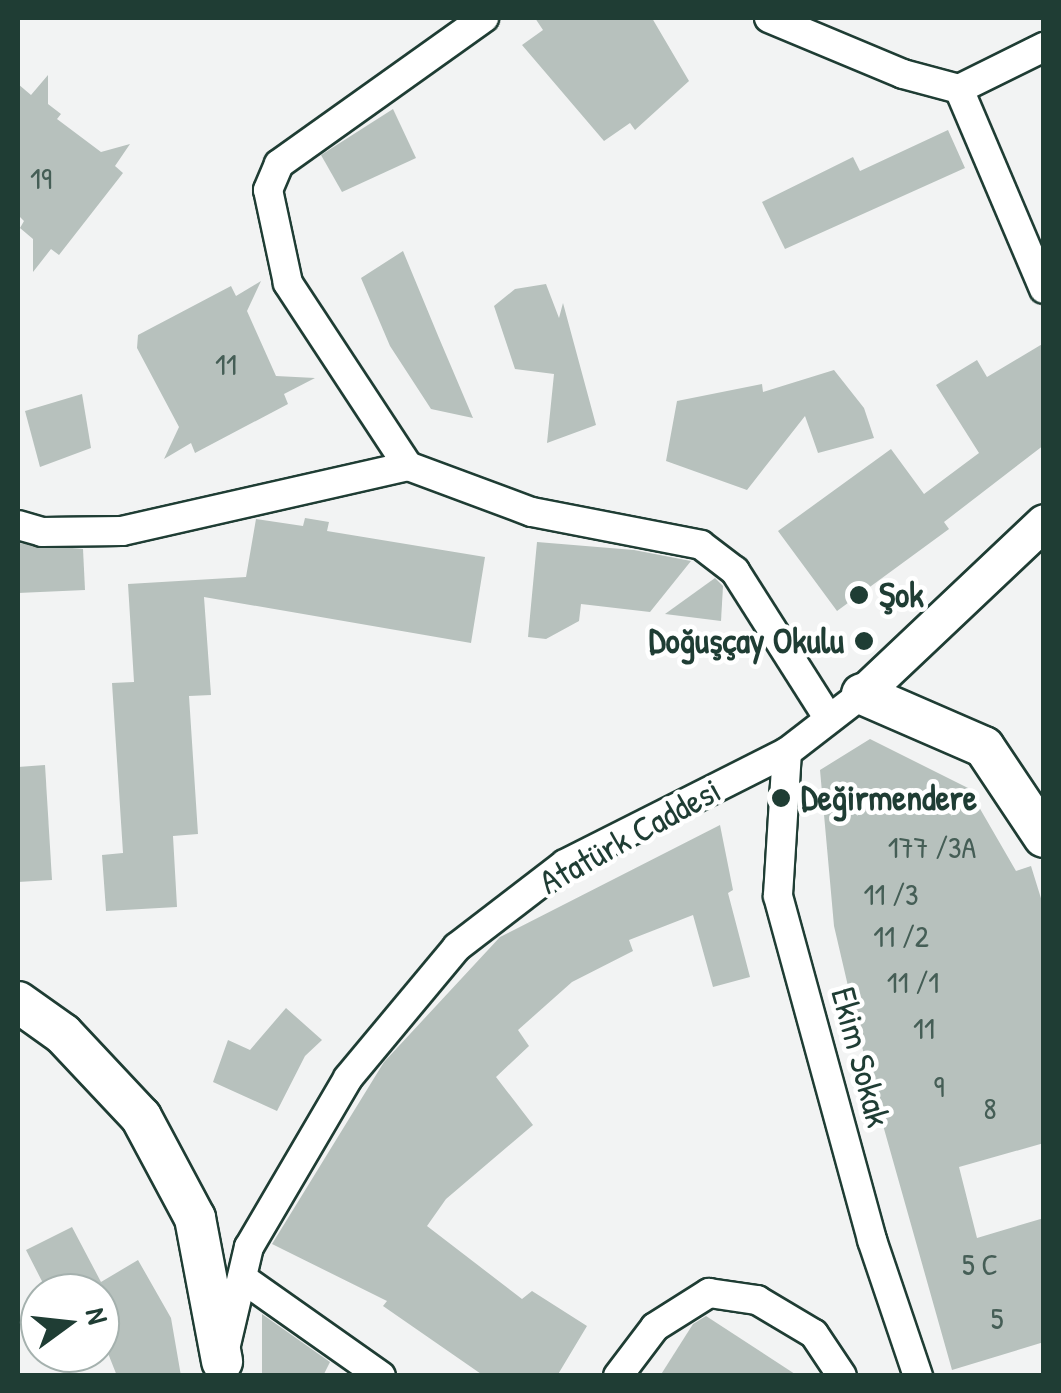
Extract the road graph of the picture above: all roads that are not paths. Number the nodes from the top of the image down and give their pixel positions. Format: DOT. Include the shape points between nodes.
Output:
graph roads {
  1 [pos="484,18"];
  2 [pos="769,18"];
  3 [pos="1044,46"];
  4 [pos="960,89"];
  5 [pos="1044,289"];
  6 [pos="408,466"];
  7 [pos="1044,522"];
  8 [pos="18,525"];
  9 [pos="862,694"];
  10 [pos="829,719"];
  11 [pos="787,752"];
  12 [pos="1044,837"];
  13 [pos="18,1002"];
  14 [pos="242,1278"];
  15 [pos="222,1368"];
  16 [pos="380,1376"];
  17 [pos="618,1376"];
  18 [pos="842,1376"];
  19 [pos="918,1376"];
  1 -- 6 [label="street" via="279,164 268,190 288,283"];
  2 -- 4 [label="street" via="903,74"];
  3 -- 4 [label="street"];
  4 -- 5 [label="street"];
  6 -- 8 [label="street" via="122,531 42,532"];
  6 -- 10 [label="street" via="532,512 701,546 735,570"];
  7 -- 9 [label="street, Atatürk Caddesi"];
  9 -- 10 [label="street, Atatürk Caddesi"];
  9 -- 12 [label="main road" via="984,747"];
  10 -- 11 [label="street, Atatürk Caddesi"];
  11 -- 14 [label="street, Atatürk Caddesi" via="564,864 457,947 348,1078 249,1247"];
  11 -- 19 [label="street, Ekim Sokak" via="778,896 872,1240"];
  13 -- 15 [label="main road" via="63,1034 141,1117 195,1218"];
  14 -- 15 [label="street, Atatürk Caddesi"];
  14 -- 16 [label="street"];
  17 -- 18 [label="street" via="655,1327 709,1294 758,1300 814,1334"];
}
